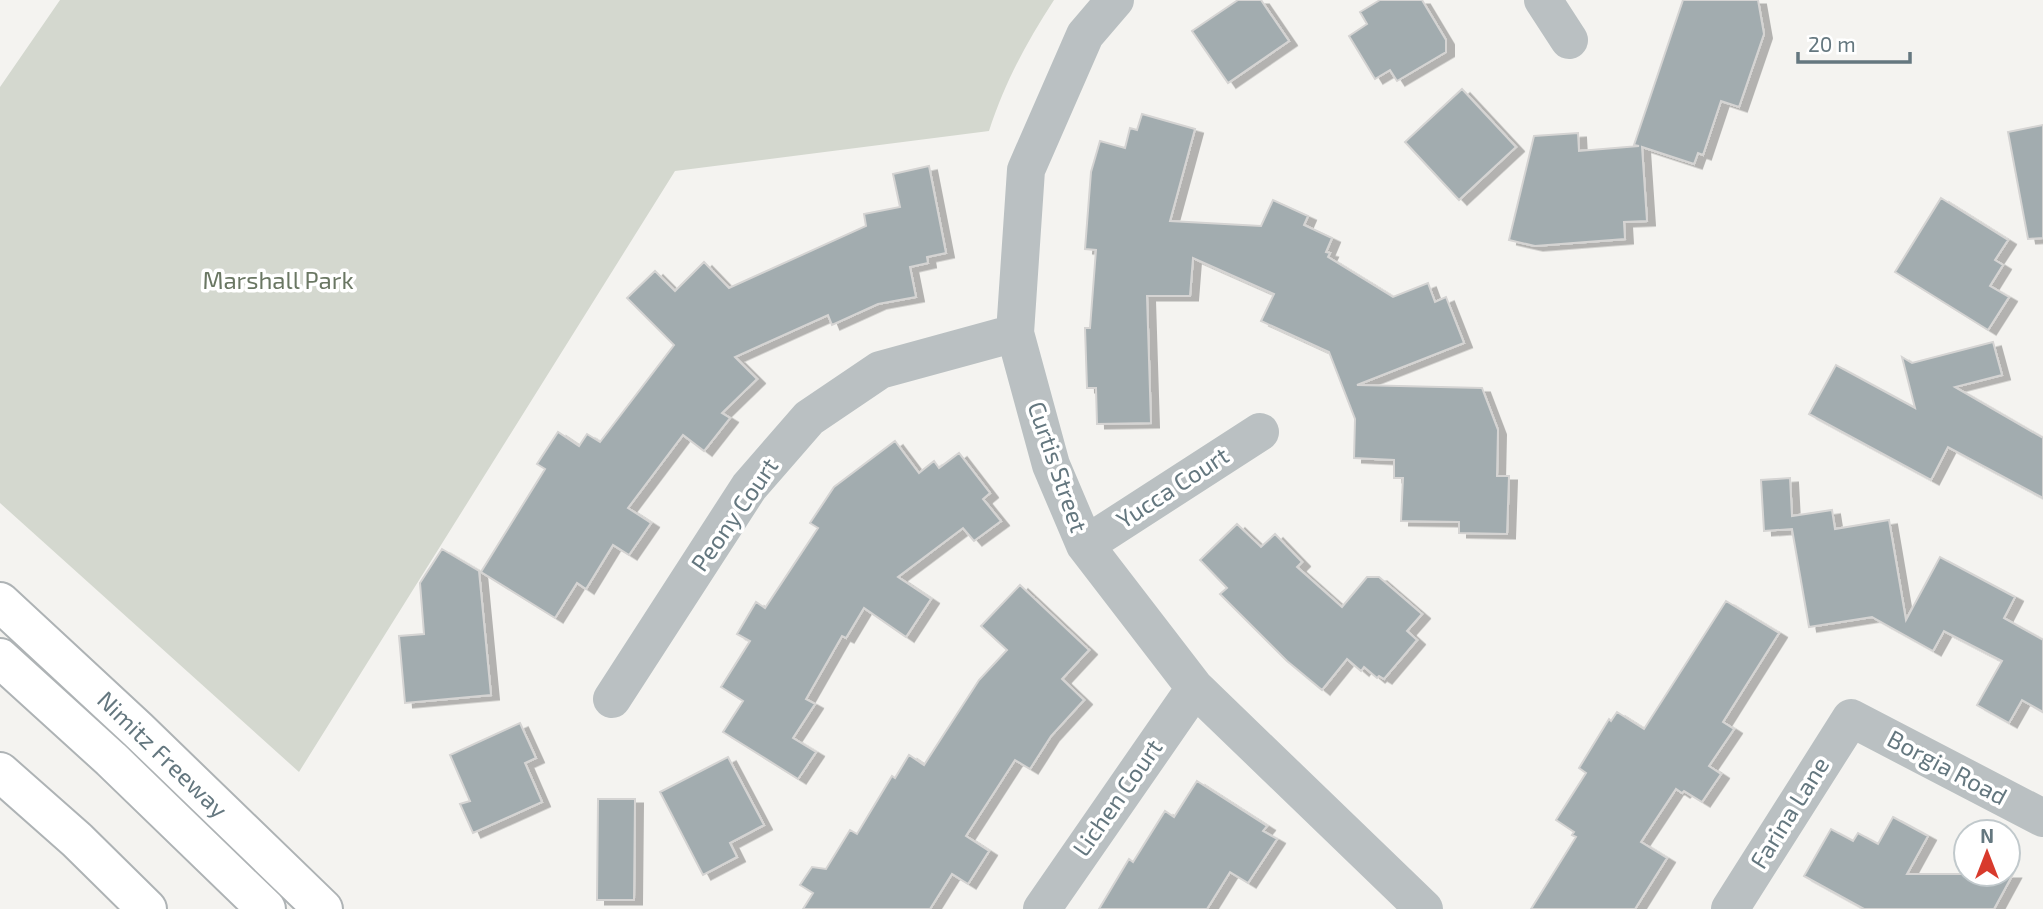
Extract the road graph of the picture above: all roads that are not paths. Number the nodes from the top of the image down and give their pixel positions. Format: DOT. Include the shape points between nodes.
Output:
graph roads {
  1 [pos="1115,0"];
  2 [pos="1543,0"];
  3 [pos="1570,40"];
  4 [pos="1015,333"];
  5 [pos="1260,432"];
  6 [pos="1085,545"];
  7 [pos="0,602"];
  8 [pos="0,658"];
  9 [pos="1195,688"];
  10 [pos="612,699"];
  11 [pos="1851,718"];
  12 [pos="0,772"];
  13 [pos="2043,818"];
  14 [pos="147,909"];
  15 [pos="266,909"];
  16 [pos="323,909"];
  17 [pos="1042,909"];
  18 [pos="1424,909"];
  19 [pos="1730,909"];
  1 -- 4 [label="street, Curtis Street" via="1085,35 1026,170"];
  2 -- 3 [label="street"];
  4 -- 6 [label="street, Curtis Street" via="1051,465"];
  4 -- 10 [label="street, Peony Court" via="880,370 809,418 749,487"];
  5 -- 6 [label="street, Yucca Court"];
  6 -- 9 [label="street, Curtis Street"];
  7 -- 16 [label="highway, Nimitz Freeway"];
  8 -- 15 [label="highway"];
  9 -- 17 [label="street, Lichen Court"];
  9 -- 18 [label="street, Curtis Street"];
  11 -- 13 [label="street, Borgia Road"];
  11 -- 19 [label="street, Farina Lane"];
  12 -- 14 [label="highway"];
}
